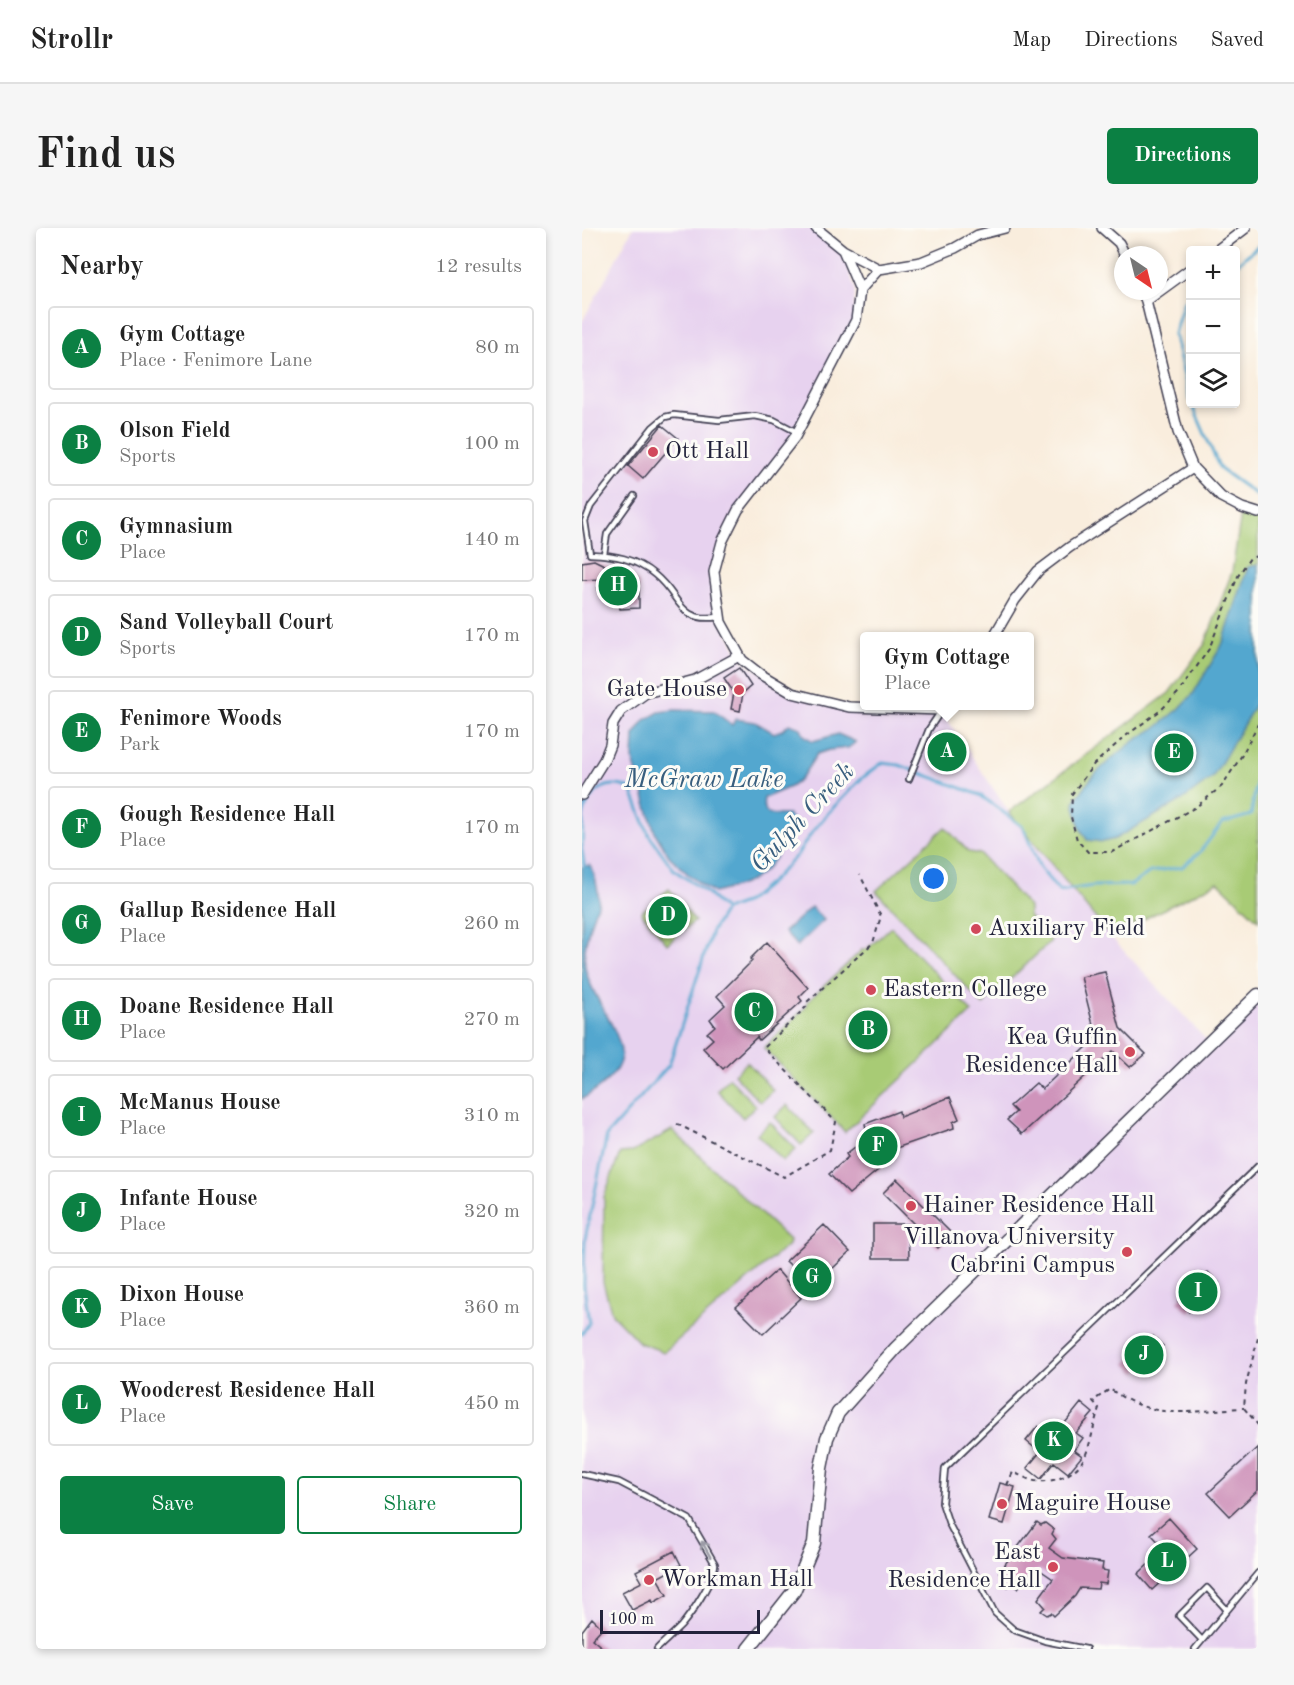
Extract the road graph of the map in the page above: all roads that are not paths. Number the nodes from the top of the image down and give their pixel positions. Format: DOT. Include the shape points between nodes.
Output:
graph roads {
  1 [pos="816,228"];
  2 [pos="1005,228"];
  3 [pos="1246,228"];
  4 [pos="1108,230"];
  5 [pos="980,231"];
  6 [pos="1120,246"];
  7 [pos="1222,246"];
  8 [pos="843,250"];
  9 [pos="879,269"];
  10 [pos="1186,273"];
  11 [pos="860,290"];
  12 [pos="1146,301"];
  13 [pos="797,432"];
  14 [pos="1193,468"];
  15 [pos="634,496"];
  16 [pos="1258,513"];
  17 [pos="590,554"];
  18 [pos="604,554"];
  19 [pos="582,555"];
  20 [pos="720,617"];
  21 [pos="996,632"];
  22 [pos="740,656"];
  23 [pos="860,707"];
  24 [pos="943,710"];
  25 [pos="909,779"];
  26 [pos="582,795"];
  27 [pos="1258,995"];
  28 [pos="1258,1166"];
  29 [pos="582,1474"];
  30 [pos="1258,1573"];
  31 [pos="1227,1610"];
  32 [pos="1202,1641"];
  33 [pos="657,1649"];
  34 [pos="748,1649"];
  35 [pos="1086,1649"];
  36 [pos="1195,1649"];
  1 -- 8 [label="street"];
  2 -- 5 [label="street"];
  3 -- 7 [label="street"];
  4 -- 6 [label="street"];
  5 -- 9 [label="street" via="955,248 921,262"];
  8 -- 9 [label="street"];
  8 -- 11 [label="street"];
  9 -- 11 [label="street"];
  10 -- 12 [label="street"];
  11 -- 13 [label="street" via="856,320"];
  12 -- 14 [label="street" via="1179,432"];
  13 -- 17 [label="lane" via="774,420 755,416 719,420 664,417 591,506 585,521"];
  13 -- 20 [label="street" via="738,510 722,542 714,572"];
  14 -- 16 [label="street" via="1221,496"];
  14 -- 21 [label="street" via="1038,571"];
  15 -- 18 [label="lane" via="607,534"];
  17 -- 18 [label="lane"];
  17 -- 19 [label="lane"];
  18 -- 20 [label="lane" via="621,556 654,574 688,615"];
  20 -- 22 [label="street"];
  22 -- 23 [label="street" via="760,674 792,693"];
  22 -- 26 [label="street" via="695,680 646,693 621,711 613,724 604,760"];
  24 -- 25 [label="lane" via="929,729"];
  27 -- 34 [label="street" via="896,1348 838,1413 820,1468 814,1543 794,1592"];
  28 -- 35 [label="lane" via="945,1468 942,1503 949,1524 995,1613 1014,1630"];
  33 -- 29 [label="lane, one-way" via="681,1626 715,1571 715,1564 689,1519 619,1482"];
  30 -- 31 [label="lane"];
  31 -- 32 [label="lane"];
  31 -- 32 [label="lane" via="1207,1588 1179,1616"];
  32 -- 36 [label="lane"];
}
